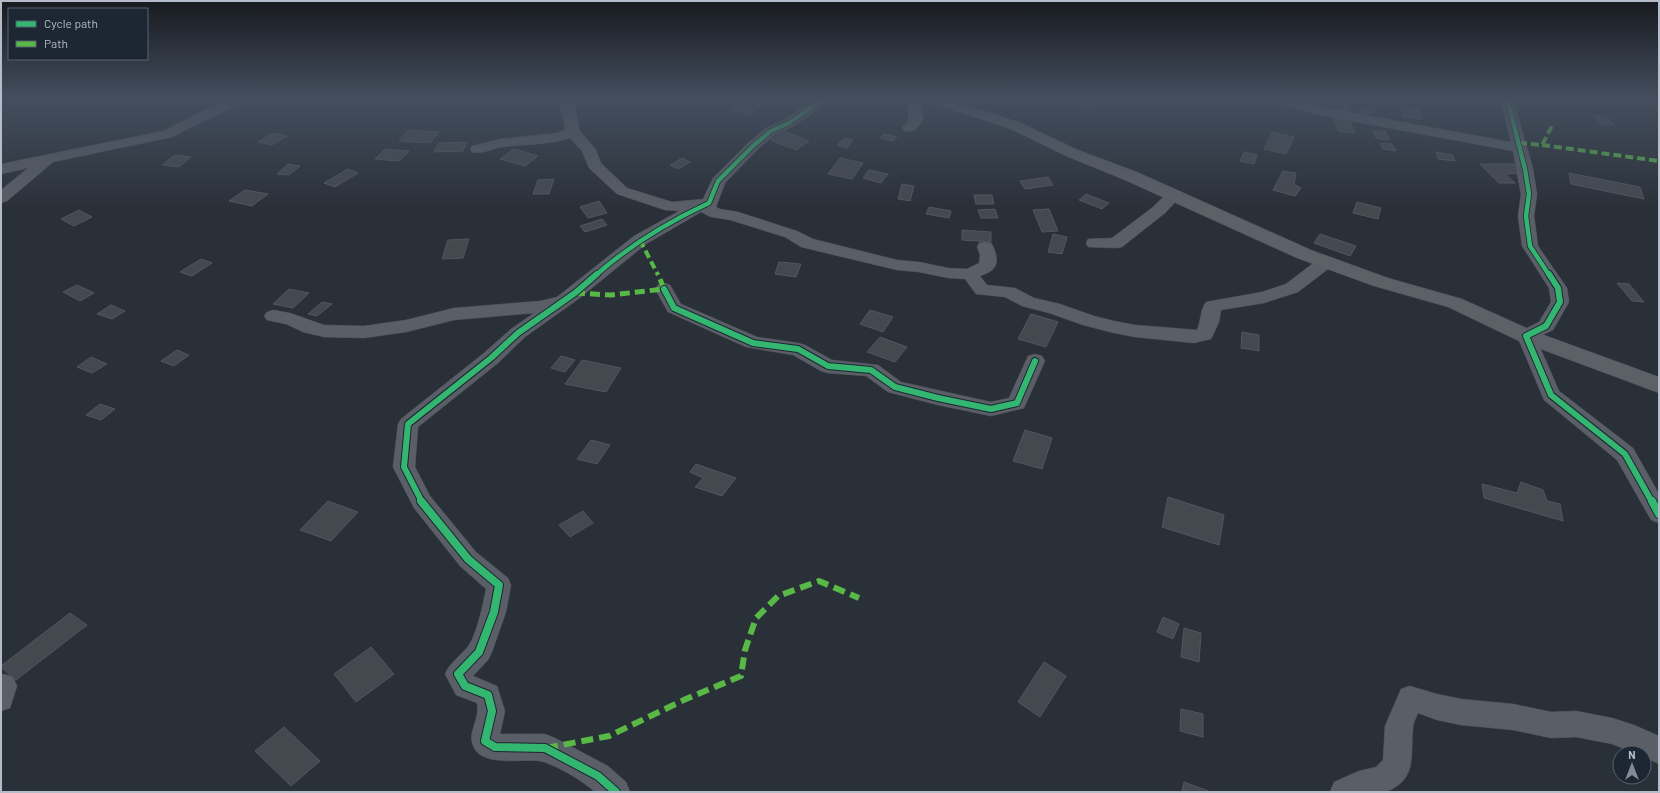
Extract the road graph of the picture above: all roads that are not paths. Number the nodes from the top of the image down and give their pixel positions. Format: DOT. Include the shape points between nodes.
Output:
graph roads {
  1 [pos="162,135"];
  2 [pos="565,135"];
  3 [pos="576,135"];
  4 [pos="766,135"];
  5 [pos="1035,135"];
  6 [pos="1449,135"];
  7 [pos="1517,135"];
  8 [pos="1520,148"];
  9 [pos="477,150"];
  10 [pos="48,159"];
  11 [pos="1,169"];
  12 [pos="1172,196"];
  13 [pos="1,198"];
  14 [pos="709,203"];
  15 [pos="1094,243"];
  16 [pos="985,247"];
  17 [pos="1326,262"];
  18 [pos="970,274"];
  19 [pos="664,290"];
  20 [pos="564,301"];
  21 [pos="273,316"];
  22 [pos="1526,336"];
  23 [pos="1035,361"];
  24 [pos="1659,385"];
  25 [pos="1659,514"];
  26 [pos="1659,750"];
  27 [pos="616,792"];
  28 [pos="1344,792"];
  1 -- 10 [label="street"];
  2 -- 9 [label="street" via="500,143"];
  3 -- 14 [label="street" via="589,150 594,165 622,191 671,208"];
  4 -- 14 [label="street" via="718,181"];
  5 -- 12 [label="main road"];
  6 -- 8 [label="street"];
  7 -- 8 [label="street"];
  8 -- 22 [label="street" via="1529,194 1526,216 1530,246 1558,288 1560,302 1546,326"];
  10 -- 11 [label="street"];
  10 -- 13 [label="street"];
  12 -- 15 [label="street" via="1159,210 1116,243"];
  12 -- 17 [label="main road"];
  14 -- 18 [label="street" via="707,209 717,214 732,215 791,234 807,243 897,265"];
  14 -- 20 [label="street" via="640,240"];
  16 -- 18 [label="street" via="988,255 987,266"];
  17 -- 18 [label="street" via="1292,288 1264,297 1212,306 1210,322 1204,334 1194,337 1135,331 1089,321 1054,308 1028,302 1009,292 982,290"];
  17 -- 22 [label="main road" via="1380,282 1455,304"];
  19 -- 23 [label="street" via="674,308 753,343 798,349 828,366 871,370 895,387 991,409 1017,403"];
  20 -- 21 [label="street" via="540,307 454,314 406,326 364,332 324,331 310,328 290,318"];
  20 -- 27 [label="street" via="518,333 491,358 408,424 404,466 422,502 468,559 499,585 494,612 479,652 458,674 465,686 488,695 492,711 485,741 495,747 544,748 591,772"];
  22 -- 24 [label="main road"];
  22 -- 25 [label="street" via="1551,395 1625,454"];
  26 -- 28 [label="street" via="1612,731 1576,724 1551,725 1512,717 1462,712 1410,698 1399,726 1397,766 1383,779"];
}
